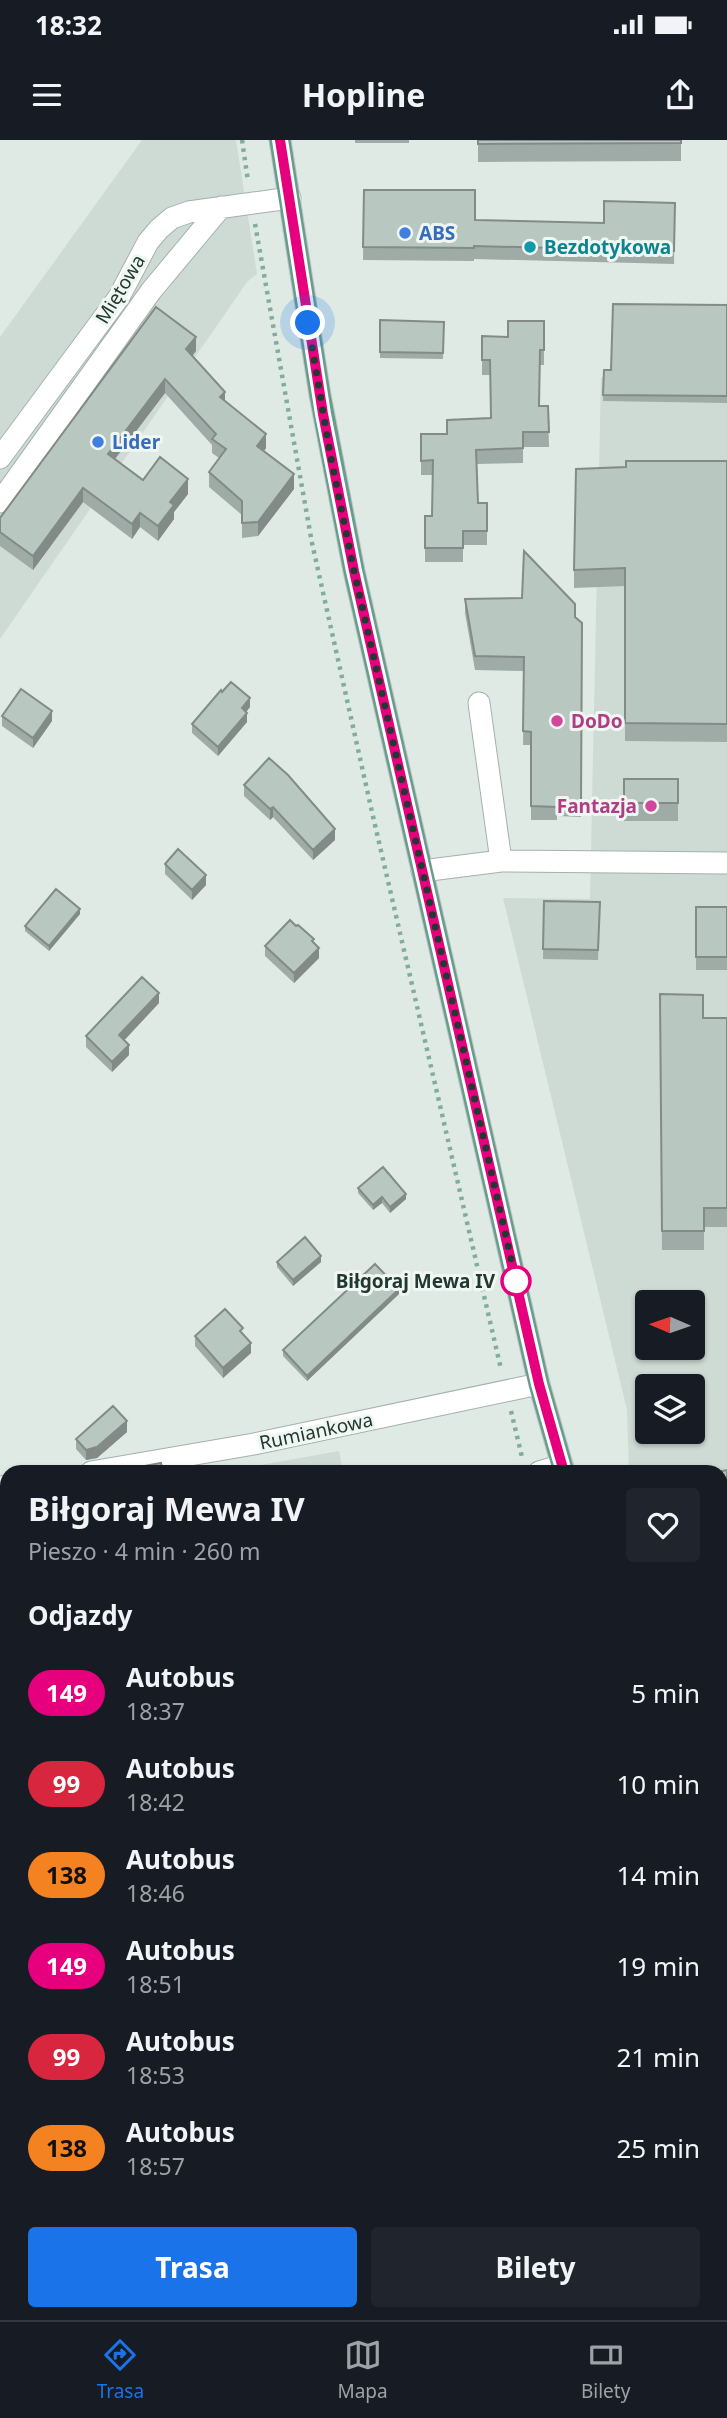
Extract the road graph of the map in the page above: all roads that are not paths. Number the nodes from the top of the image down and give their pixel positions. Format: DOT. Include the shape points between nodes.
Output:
graph roads {
  1 [pos="280,140"];
  2 [pos="290,198"];
  3 [pos="220,207"];
  4 [pos="0,458"];
  5 [pos="0,502"];
  6 [pos="479,703"];
  7 [pos="501,861"];
  8 [pos="727,863"];
  9 [pos="422,871"];
  10 [pos="539,1384"];
  11 [pos="132,1465"];
  12 [pos="562,1465"];
  1 -- 2 [label="main road"];
  2 -- 3 [label="street, Miętowa"];
  2 -- 9 [label="main road" via="330,453"];
  3 -- 4 [label="street, Miętowa" via="172,218 159,229 119,297"];
  3 -- 5 [label="street" via="151,291"];
  6 -- 7 [label="street"];
  7 -- 8 [label="street"];
  7 -- 9 [label="street"];
  9 -- 10 [label="main road"];
  10 -- 11 [label="street, Rumiankowa"];
  10 -- 12 [label="main road"];
}
